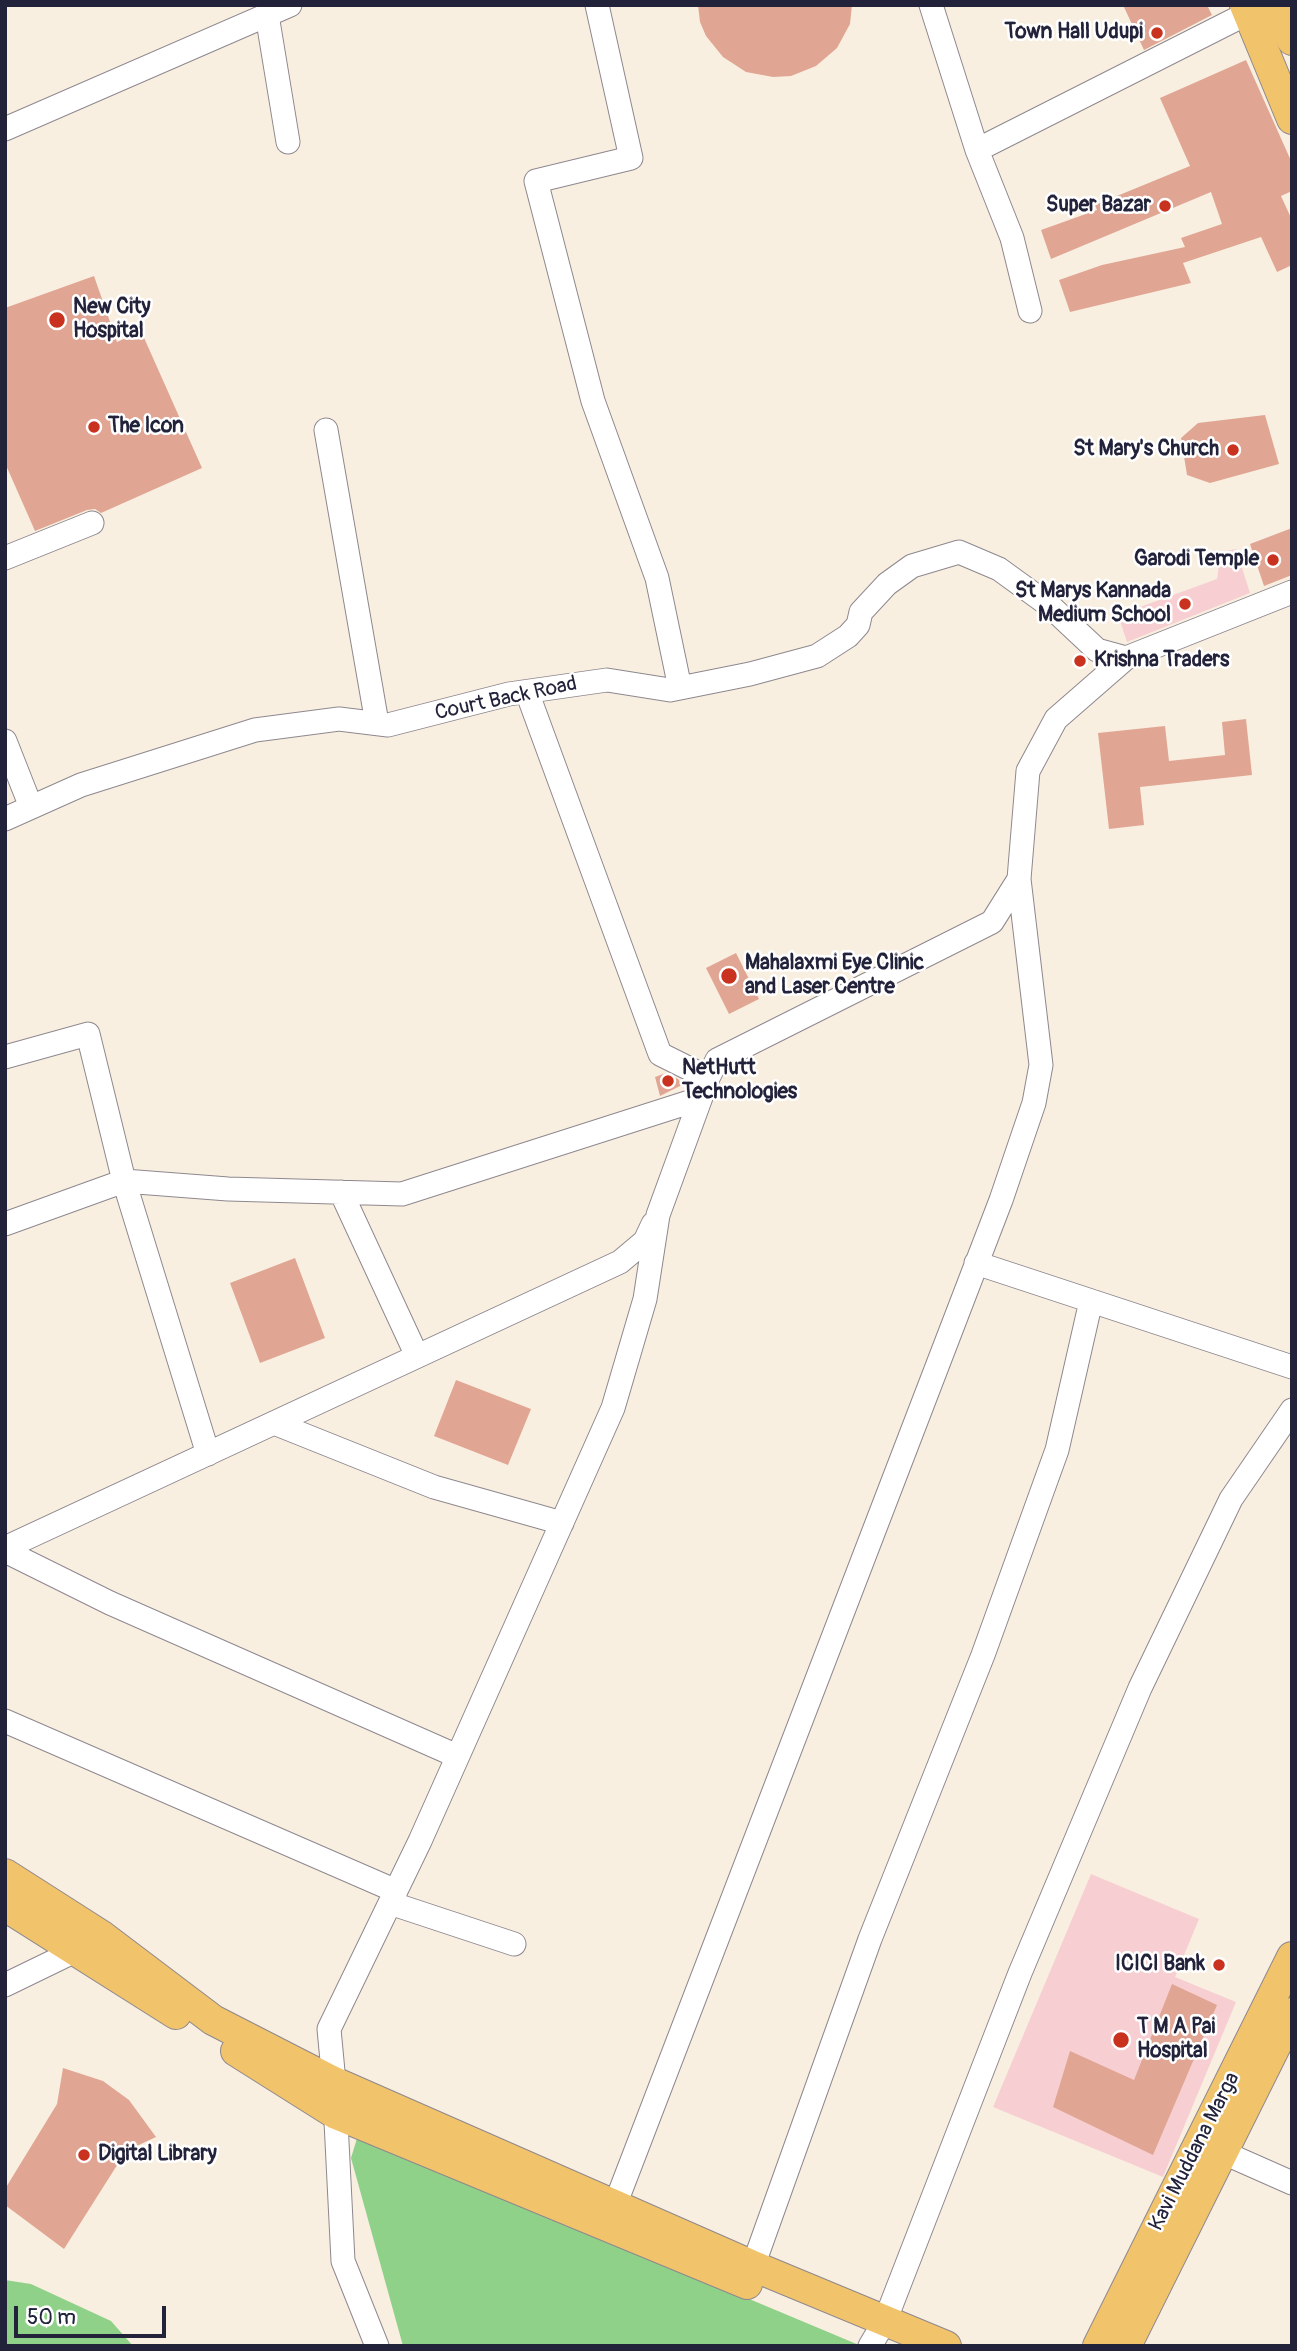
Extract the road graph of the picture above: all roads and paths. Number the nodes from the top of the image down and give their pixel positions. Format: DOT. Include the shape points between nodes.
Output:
graph roads {
  1 [pos="290,5"];
  2 [pos="597,5"];
  3 [pos="931,5"];
  4 [pos="1277,5"];
  5 [pos="1247,9"];
  6 [pos="267,15"];
  7 [pos="1292,40"];
  8 [pos="1292,119"];
  9 [pos="5,129"];
  10 [pos="288,142"];
  11 [pos="977,150"];
  12 [pos="1030,311"];
  13 [pos="326,430"];
  14 [pos="92,523"];
  15 [pos="5,558"];
  16 [pos="1292,592"];
  17 [pos="1126,658"];
  18 [pos="680,688"];
  19 [pos="527,692"];
  20 [pos="377,723"];
  21 [pos="5,741"];
  22 [pos="31,807"];
  23 [pos="5,819"];
  24 [pos="1019,879"];
  25 [pos="5,1057"];
  26 [pos="703,1088"];
  27 [pos="124,1181"];
  28 [pos="341,1192"];
  29 [pos="658,1215"];
  30 [pos="5,1224"];
  31 [pos="976,1263"];
  32 [pos="1091,1301"];
  33 [pos="417,1356"];
  34 [pos="1292,1367"];
  35 [pos="1292,1410"];
  36 [pos="274,1423"];
  37 [pos="208,1454"];
  38 [pos="562,1523"];
  39 [pos="5,1549"];
  40 [pos="5,1721"];
  41 [pos="457,1756"];
  42 [pos="5,1874"];
  43 [pos="393,1897"];
  44 [pos="5,1906"];
  45 [pos="514,1944"];
  46 [pos="75,1951"];
  47 [pos="1292,1957"];
  48 [pos="5,1985"];
  49 [pos="1292,2013"];
  50 [pos="334,2082"];
  51 [pos="336,2114"];
  52 [pos="1222,2152"];
  53 [pos="1292,2183"];
  54 [pos="615,2205"];
  55 [pos="753,2266"];
  56 [pos="877,2333"];
  57 [pos="377,2346"];
  58 [pos="907,2346"];
  59 [pos="946,2346"];
  60 [pos="1098,2346"];
  61 [pos="1126,2346"];
  1 -- 6 [label="street"];
  2 -- 18 [label="street" via="631,158 536,180 593,401 657,578"];
  3 -- 11 [label="street"];
  4 -- 7 [label="main road"];
  5 -- 8 [label="main road"];
  5 -- 11 [label="street"];
  6 -- 9 [label="street"];
  6 -- 10 [label="street"];
  11 -- 12 [label="street" via="1012,238"];
  13 -- 20 [label="street"];
  14 -- 15 [label="street"];
  16 -- 17 [label="street"];
  17 -- 18 [label="street, Court Back Road" via="1097,650 1050,606 999,569 959,552 912,566 887,584 861,612 858,625 848,636 817,656"];
  17 -- 24 [label="street" via="1056,719 1028,771"];
  18 -- 19 [label="street, Court Back Road" via="607,680"];
  19 -- 20 [label="street, Court Back Road" via="388,725"];
  19 -- 26 [label="street" via="660,1054"];
  20 -- 22 [label="street, Court Back Road" via="339,719 255,730 81,785"];
  21 -- 22 [label="street"];
  22 -- 23 [label="street, Court Back Road"];
  24 -- 26 [label="street" via="992,922 717,1060"];
  24 -- 31 [label="street" via="1041,1065 1034,1103"];
  25 -- 27 [label="street" via="88,1034"];
  26 -- 28 [label="street" via="402,1194"];
  26 -- 29 [label="street"];
  27 -- 28 [label="street"];
  27 -- 30 [label="street"];
  27 -- 37 [label="street"];
  28 -- 33 [label="street"];
  29 -- 33 [label="street" via="645,1241 620,1262"];
  29 -- 38 [label="street" via="645,1298 613,1408"];
  31 -- 32 [label="street"];
  31 -- 54 [label="street"];
  32 -- 34 [label="street"];
  32 -- 55 [label="street" via="1057,1450 983,1655 870,1939"];
  33 -- 36 [label="street"];
  35 -- 56 [label="street" via="1231,1499 1140,1688 1020,1973"];
  36 -- 37 [label="street"];
  36 -- 38 [label="street" via="434,1487"];
  37 -- 39 [label="street"];
  38 -- 41 [label="street"];
  39 -- 41 [label="street" via="110,1603"];
  40 -- 43 [label="street"];
  41 -- 43 [label="street"];
  42 -- 50 [label="main road" via="102,1936 213,2020"];
  43 -- 45 [label="street"];
  43 -- 50 [label="street" via="329,2029"];
  44 -- 46 [label="main road"];
  46 -- 48 [label="street"];
  46 -- 51 [label="main road"];
  47 -- 60 [label="main road, Kavi Muddana Marga"];
  49 -- 52 [label="main road"];
  50 -- 51 [label="street"];
  50 -- 54 [label="main road"];
  51 -- 56 [label="main road" via="709,2269"];
  51 -- 57 [label="street" via="343,2261"];
  52 -- 53 [label="street"];
  52 -- 61 [label="main road"];
  54 -- 55 [label="main road"];
  55 -- 56 [label="main road"];
  56 -- 58 [label="main road"];
  56 -- 59 [label="main road"];
}
